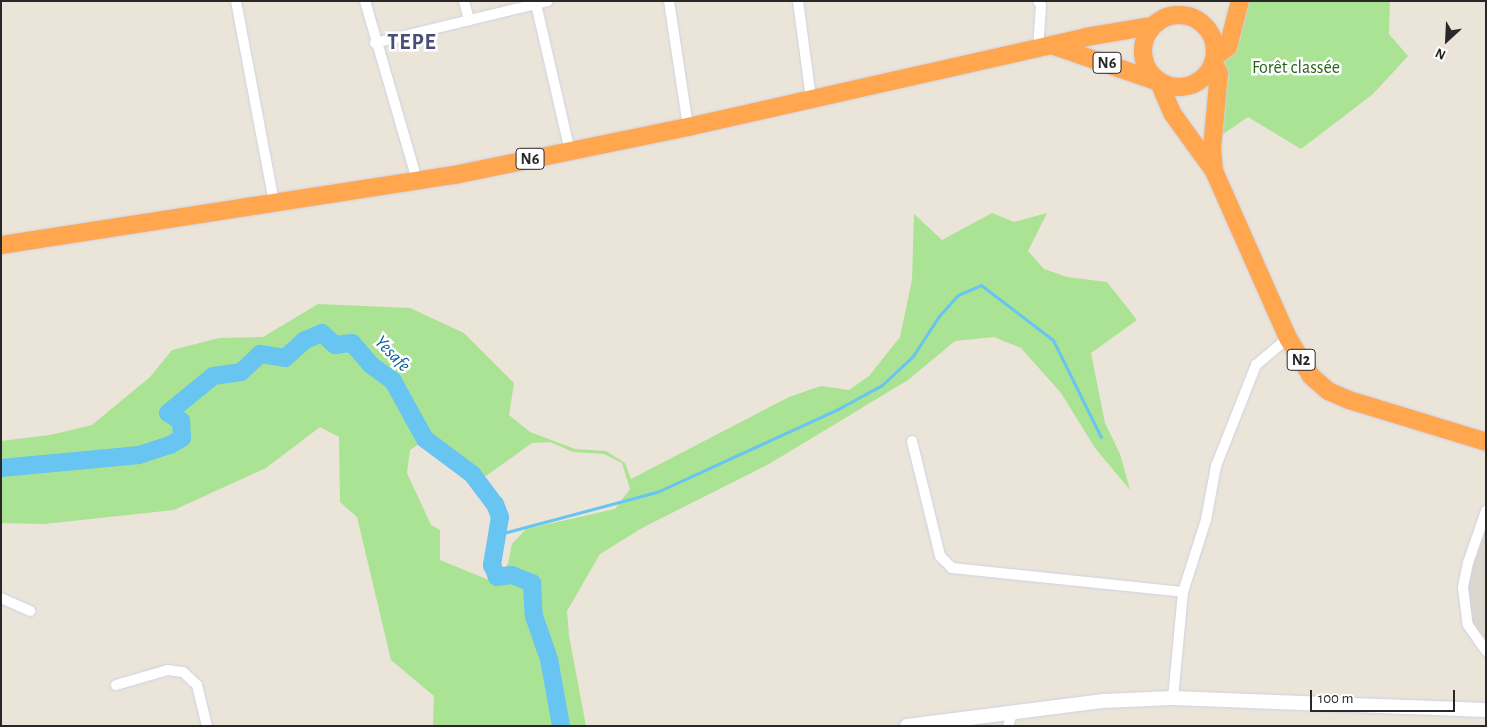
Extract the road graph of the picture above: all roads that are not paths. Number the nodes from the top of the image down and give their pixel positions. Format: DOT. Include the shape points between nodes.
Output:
graph roads {
  1 [pos="236,1"];
  2 [pos="365,1"];
  3 [pos="464,1"];
  4 [pos="548,1"];
  5 [pos="669,1"];
  6 [pos="798,1"];
  7 [pos="1038,1"];
  8 [pos="1179,1"];
  9 [pos="1240,1"];
  10 [pos="536,4"];
  11 [pos="469,20"];
  12 [pos="1158,22"];
  13 [pos="375,43"];
  14 [pos="1046,48"];
  15 [pos="1215,60"];
  16 [pos="1160,82"];
  17 [pos="811,99"];
  18 [pos="688,127"];
  19 [pos="570,151"];
  20 [pos="1214,171"];
  21 [pos="417,180"];
  22 [pos="274,203"];
  23 [pos="1,245"];
  24 [pos="1288,338"];
  25 [pos="912,441"];
  26 [pos="1486,442"];
  27 [pos="1486,511"];
  28 [pos="1183,592"];
  29 [pos="1,598"];
  30 [pos="30,611"];
  31 [pos="1486,651"];
  32 [pos="116,685"];
  33 [pos="1173,698"];
  34 [pos="1013,710"];
  35 [pos="1486,710"];
  36 [pos="207,726"];
  37 [pos="907,726"];
  38 [pos="1008,726"];
  1 -- 22 [label="street"];
  2 -- 13 [label="street"];
  3 -- 11 [label="street"];
  4 -- 10 [label="street"];
  5 -- 18 [label="street"];
  6 -- 17 [label="street"];
  7 -- 14 [label="street"];
  8 -- 12 [label="highway"];
  9 -- 15 [label="highway" via="1228,47"];
  10 -- 11 [label="street"];
  10 -- 19 [label="street"];
  11 -- 13 [label="street"];
  12 -- 14 [label="highway, N6"];
  12 -- 15 [label="highway" via="1186,15 1200,22 1212,34"];
  12 -- 16 [label="highway" via="1146,35 1143,56 1146,66"];
  13 -- 21 [label="street"];
  14 -- 16 [label="highway, N6"];
  14 -- 17 [label="highway, N6"];
  15 -- 16 [label="highway" via="1204,78 1191,86 1175,87"];
  15 -- 20 [label="highway, N2" via="1219,81 1212,148"];
  16 -- 20 [label="highway, N2" via="1172,113"];
  17 -- 18 [label="highway, N6"];
  18 -- 19 [label="highway, N6"];
  19 -- 21 [label="highway, N6"];
  20 -- 24 [label="highway, N2"];
  21 -- 22 [label="highway, N6"];
  22 -- 23 [label="highway, N6"];
  24 -- 26 [label="highway, N2" via="1311,376 1328,391"];
  24 -- 28 [label="street" via="1256,365 1251,376 1216,466 1206,520"];
  25 -- 28 [label="street" via="940,556 952,568"];
  27 -- 31 [label="street" via="1463,587 1468,625"];
  28 -- 33 [label="street"];
  29 -- 30 [label="street"];
  32 -- 36 [label="street" via="168,670 183,672 197,685"];
  33 -- 34 [label="street"];
  33 -- 35 [label="street"];
  34 -- 37 [label="street"];
  34 -- 38 [label="street"];
}
